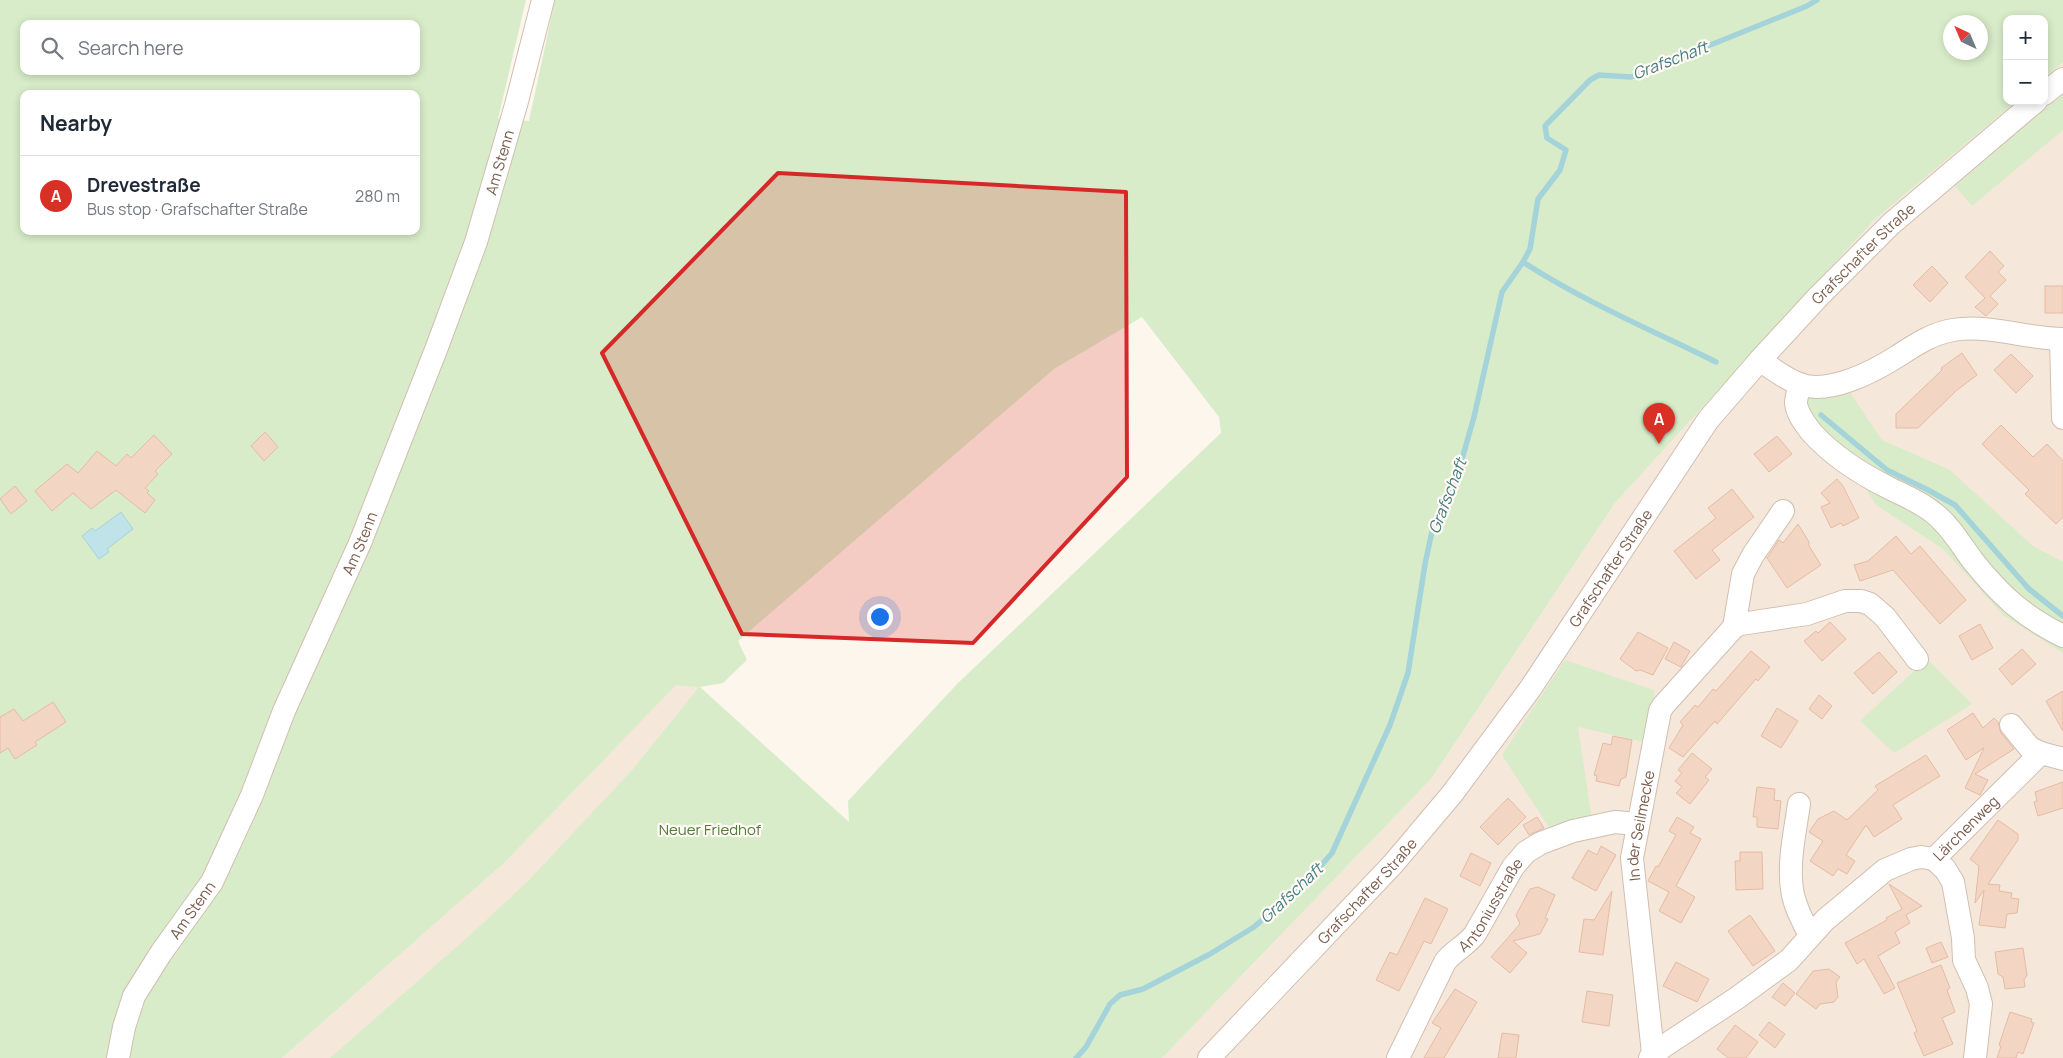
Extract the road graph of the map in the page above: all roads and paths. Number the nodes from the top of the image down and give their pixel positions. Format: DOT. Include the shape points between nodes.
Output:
graph roads {
  1 [pos="542,0"];
  2 [pos="2063,79"];
  3 [pos="2048,91"];
  4 [pos="2031,105"];
  5 [pos="2062,339"];
  6 [pos="1760,360"];
  7 [pos="1800,384"];
  8 [pos="2063,418"];
  9 [pos="1783,511"];
  10 [pos="1734,627"];
  11 [pos="2063,636"];
  12 [pos="1917,659"];
  13 [pos="2011,725"];
  14 [pos="2041,754"];
  15 [pos="2063,760"];
  16 [pos="1799,804"];
  17 [pos="1637,824"];
  18 [pos="1934,859"];
  19 [pos="1810,936"];
  20 [pos="1651,1056"];
  21 [pos="118,1058"];
  22 [pos="1209,1058"];
  23 [pos="1398,1058"];
  24 [pos="1975,1058"];
  1 -- 21 [label="street, Am Stenn" via="516,106 476,242 360,544 284,711 252,795 212,882 160,952 134,996"];
  2 -- 3 [label="street"];
  4 -- 6 [label="street, Grafschafter Straße" via="1891,224 1818,296"];
  5 -- 7 [label="street" via="1980,329 1953,330 1923,340 1879,368 1856,378 1825,386"];
  5 -- 8 [label="street"];
  6 -- 7 [label="street"];
  6 -- 22 [label="street, Grafschafter Straße" via="1708,420 1530,689 1452,794 1393,864"];
  7 -- 11 [label="street" via="1796,401 1798,412 1828,450 1858,472 1936,514 2008,601"];
  9 -- 10 [label="street" via="1743,574"];
  10 -- 12 [label="street" via="1807,614 1845,601 1862,602 1870,604 1885,617"];
  10 -- 17 [label="street, In der Seilmecke" via="1660,711"];
  13 -- 14 [label="street" via="2030,748"];
  14 -- 15 [label="street"];
  14 -- 18 [label="street, Lärchenweg"];
  16 -- 19 [label="street" via="1792,891"];
  17 -- 20 [label="street, In der Seilmecke" via="1632,871"];
  17 -- 23 [label="street, Antoniusstraße" via="1616,822 1572,831 1541,843 1518,859 1469,943 1445,962"];
  18 -- 19 [label="street, Lärchenweg" via="1911,859 1885,870"];
  18 -- 24 [label="street" via="1953,882 1964,960 1981,1004"];
  19 -- 20 [label="street, Lärchenweg" via="1778,969"];
}
